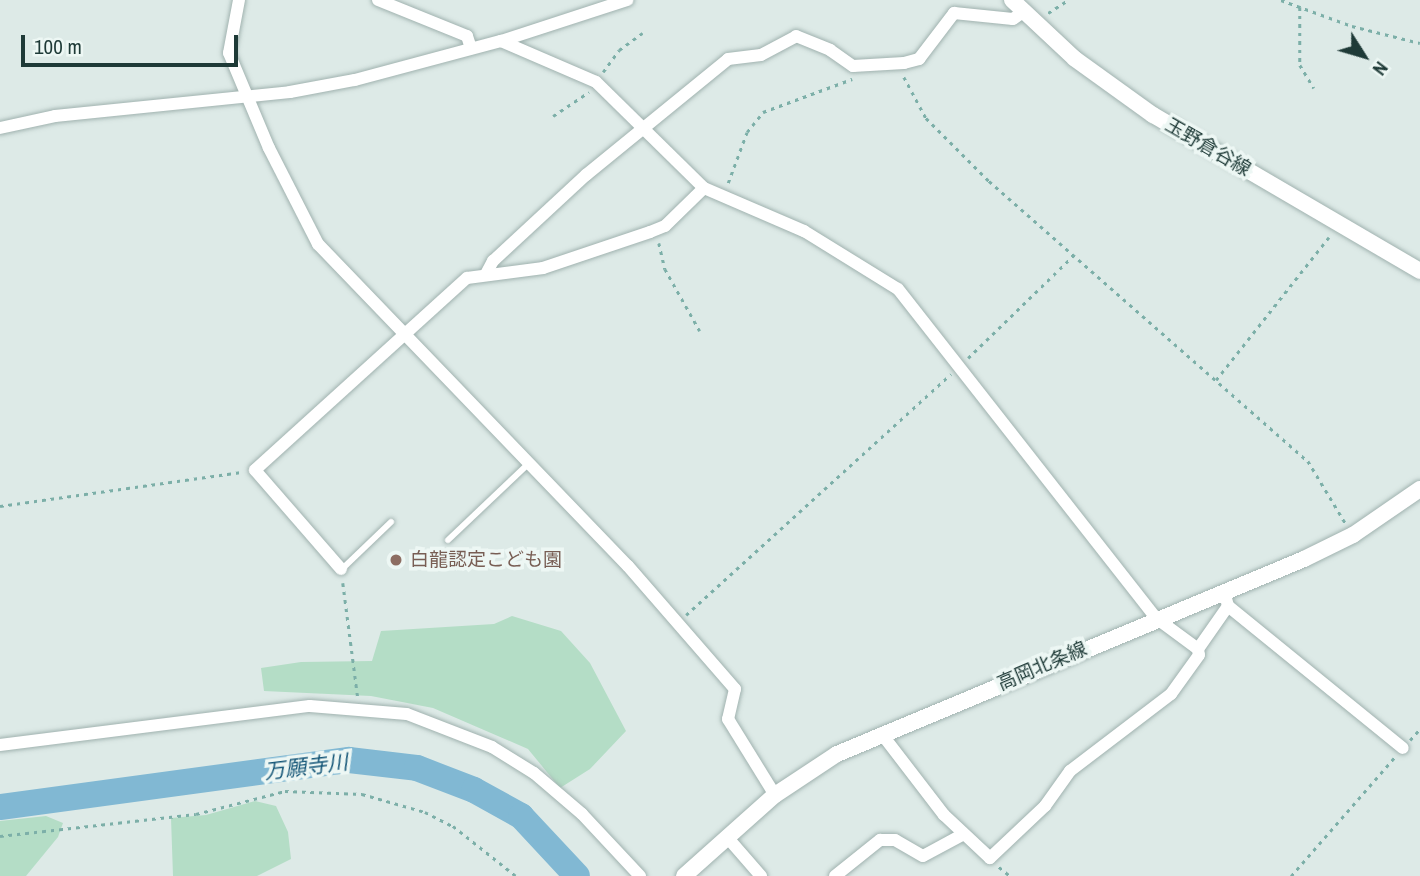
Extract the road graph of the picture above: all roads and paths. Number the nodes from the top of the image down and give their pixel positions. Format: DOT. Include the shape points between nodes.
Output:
graph roads {
  1 [pos="239,0"];
  2 [pos="378,0"];
  3 [pos="627,0"];
  4 [pos="1068,0"];
  5 [pos="1281,0"];
  6 [pos="1300,7"];
  7 [pos="1023,11"];
  8 [pos="501,41"];
  9 [pos="1420,43"];
  10 [pos="471,48"];
  11 [pos="899,63"];
  12 [pos="872,67"];
  13 [pos="1314,88"];
  14 [pos="249,97"];
  15 [pos="644,127"];
  16 [pos="0,128"];
  17 [pos="704,188"];
  18 [pos="724,197"];
  19 [pos="1340,223"];
  20 [pos="655,230"];
  21 [pos="1074,255"];
  22 [pos="1420,271"];
  23 [pos="486,274"];
  24 [pos="700,331"];
  25 [pos="407,333"];
  26 [pos="959,367"];
  27 [pos="1216,380"];
  28 [pos="530,462"];
  29 [pos="256,470"];
  30 [pos="1420,489"];
  31 [pos="0,506"];
  32 [pos="391,522"];
  33 [pos="1353,536"];
  34 [pos="447,540"];
  35 [pos="341,569"];
  36 [pos="1226,598"];
  37 [pos="1156,618"];
  38 [pos="678,623"];
  39 [pos="1198,649"];
  40 [pos="360,708"];
  41 [pos="1420,729"];
  42 [pos="881,733"];
  43 [pos="0,746"];
  44 [pos="1403,748"];
  45 [pos="775,795"];
  46 [pos="962,835"];
  47 [pos="0,836"];
  48 [pos="727,837"];
  49 [pos="516,876"];
  50 [pos="640,876"];
  51 [pos="684,876"];
  52 [pos="761,876"];
  53 [pos="835,876"];
  54 [pos="1291,876"];
  1 -- 14 [label="street" via="229,52"];
  2 -- 10 [label="street" via="467,36"];
  3 -- 8 [label="street"];
  4 -- 7 [label="path"];
  5 -- 6 [label="path"];
  6 -- 9 [label="path" via="1394,39"];
  6 -- 13 [label="path" via="1300,65"];
  7 -- 11 [label="street" via="1013,19 954,13 919,59"];
  7 -- 19 [label="main road, 玉野倉谷線" via="1153,115"];
  8 -- 10 [label="street"];
  8 -- 15 [label="street" via="596,82"];
  10 -- 14 [label="street" via="355,80"];
  11 -- 12 [label="street"];
  11 -- 21 [label="path" via="926,118"];
  12 -- 15 [label="street" via="845,64 830,50 796,36 761,55 728,59"];
  12 -- 18 [label="path" via="763,112 747,132"];
  14 -- 16 [label="street" via="55,116"];
  14 -- 25 [label="street" via="318,244"];
  15 -- 17 [label="street"];
  15 -- 23 [label="street" via="526,229 486,268"];
  17 -- 18 [label="street"];
  17 -- 20 [label="street"];
  18 -- 26 [label="street" via="804,231 898,289"];
  19 -- 22 [label="main road, 玉野倉谷線"];
  19 -- 27 [label="path"];
  20 -- 23 [label="street" via="543,268"];
  20 -- 24 [label="path" via="666,269"];
  21 -- 26 [label="path"];
  21 -- 27 [label="path"];
  23 -- 25 [label="street" via="467,278"];
  25 -- 28 [label="street"];
  25 -- 29 [label="street"];
  26 -- 37 [label="street"];
  26 -- 38 [label="path"];
  27 -- 33 [label="path" via="1308,461"];
  28 -- 34 [label="lane"];
  28 -- 38 [label="street"];
  29 -- 31 [label="path"];
  29 -- 35 [label="street"];
  30 -- 33 [label="main road, 高岡北条線"];
  32 -- 35 [label="lane"];
  33 -- 36 [label="main road, 高岡北条線"];
  35 -- 40 [label="path"];
  36 -- 37 [label="main road, 高岡北条線"];
  36 -- 39 [label="street"];
  36 -- 44 [label="street"];
  37 -- 39 [label="street"];
  37 -- 42 [label="main road, 高岡北条線"];
  38 -- 45 [label="street" via="735,689 728,719"];
  39 -- 46 [label="street" via="1199,655 1171,694 1070,771 1045,806 990,858"];
  40 -- 43 [label="street" via="310,706 242,712"];
  40 -- 50 [label="street" via="428,719 492,747 557,790"];
  41 -- 44 [label="path"];
  42 -- 45 [label="main road, 高岡北条線" via="837,754"];
  42 -- 46 [label="street"];
  44 -- 54 [label="path"];
  45 -- 48 [label="main road, 高岡北条線"];
  46 -- 53 [label="street" via="923,856 895,840 880,839"];
  47 -- 49 [label="path" via="196,814 285,791 362,794 425,812 453,826"];
  48 -- 51 [label="main road, 高岡北条線"];
  48 -- 52 [label="street"];
}
